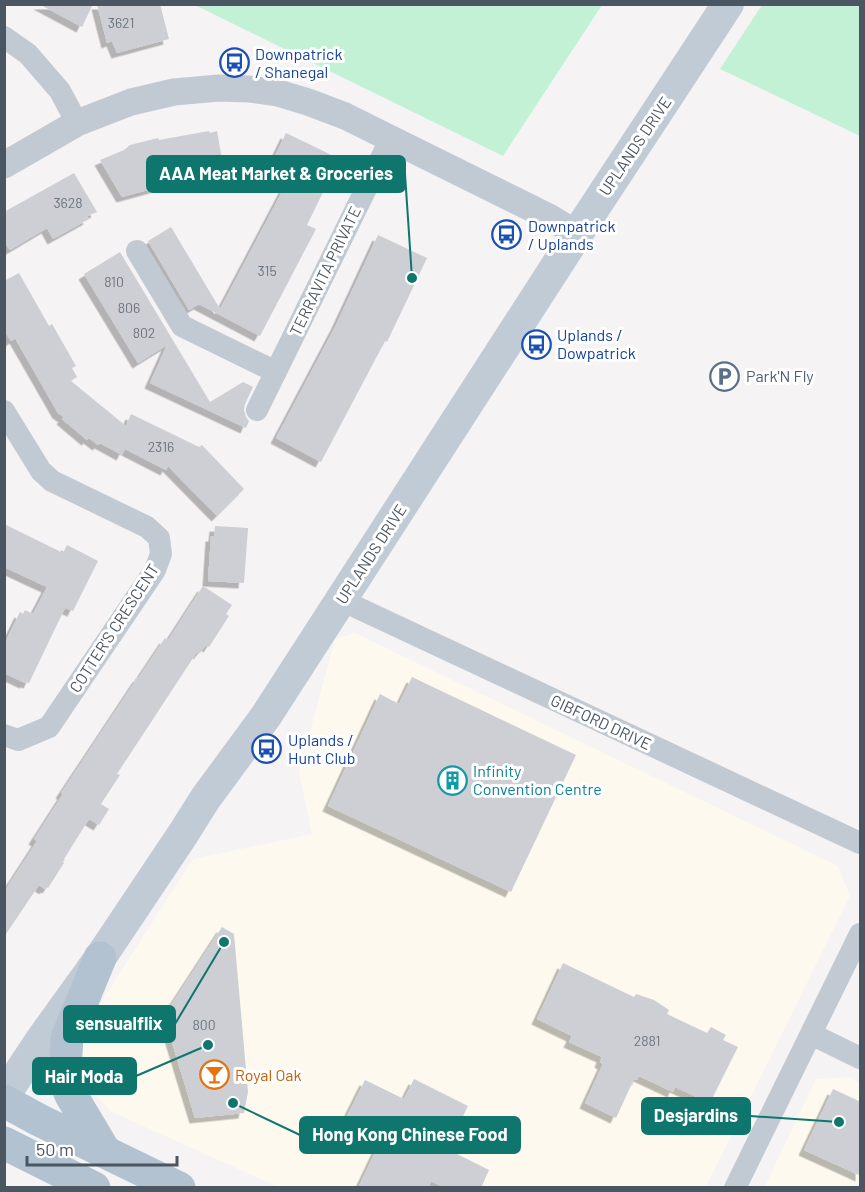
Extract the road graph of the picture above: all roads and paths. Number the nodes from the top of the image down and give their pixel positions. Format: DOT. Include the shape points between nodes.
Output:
graph roads {
  1 [pos="728,4"];
  2 [pos="4,37"];
  3 [pos="77,123"];
  4 [pos="391,138"];
  5 [pos="4,165"];
  6 [pos="577,234"];
  7 [pos="137,251"];
  8 [pos="276,372"];
  9 [pos="257,410"];
  10 [pos="4,411"];
  11 [pos="341,600"];
  12 [pos="4,735"];
  13 [pos="861,843"];
  14 [pos="861,934"];
  15 [pos="100,958"];
  16 [pos="811,1034"];
  17 [pos="861,1058"];
  18 [pos="4,1096"];
  19 [pos="4,1101"];
  20 [pos="4,1143"];
  21 [pos="105,1152"];
  22 [pos="94,1188"];
  23 [pos="179,1188"];
  24 [pos="735,1188"];
  1 -- 6 [label="main road, UPLANDS DRIVE"];
  2 -- 3 [label="street" via="28,54 60,91"];
  3 -- 4 [label="street" via="131,102 174,92 249,88 308,102"];
  3 -- 5 [label="street"];
  4 -- 6 [label="street"];
  4 -- 8 [label="street, TERRAVITA PRIVATE"];
  6 -- 11 [label="main road, UPLANDS DRIVE"];
  7 -- 8 [label="street" via="182,326"];
  8 -- 9 [label="street, TERRAVITA PRIVATE"];
  10 -- 12 [label="street, COTTER'S CRESCENT" via="41,471 52,481 147,527 159,538 161,554 155,570 49,727 18,740"];
  11 -- 13 [label="street, GIBFORD DRIVE"];
  11 -- 15 [label="main road, UPLANDS DRIVE"];
  14 -- 16 [label="street"];
  15 -- 18 [label="main road, UPLANDS DRIVE"];
  15 -- 21 [label="main road" via="67,1038 65,1070 71,1095"];
  16 -- 17 [label="street"];
  16 -- 24 [label="street"];
  19 -- 21 [label="main road"];
  20 -- 22 [label="main road"];
  21 -- 23 [label="main road"];
}
